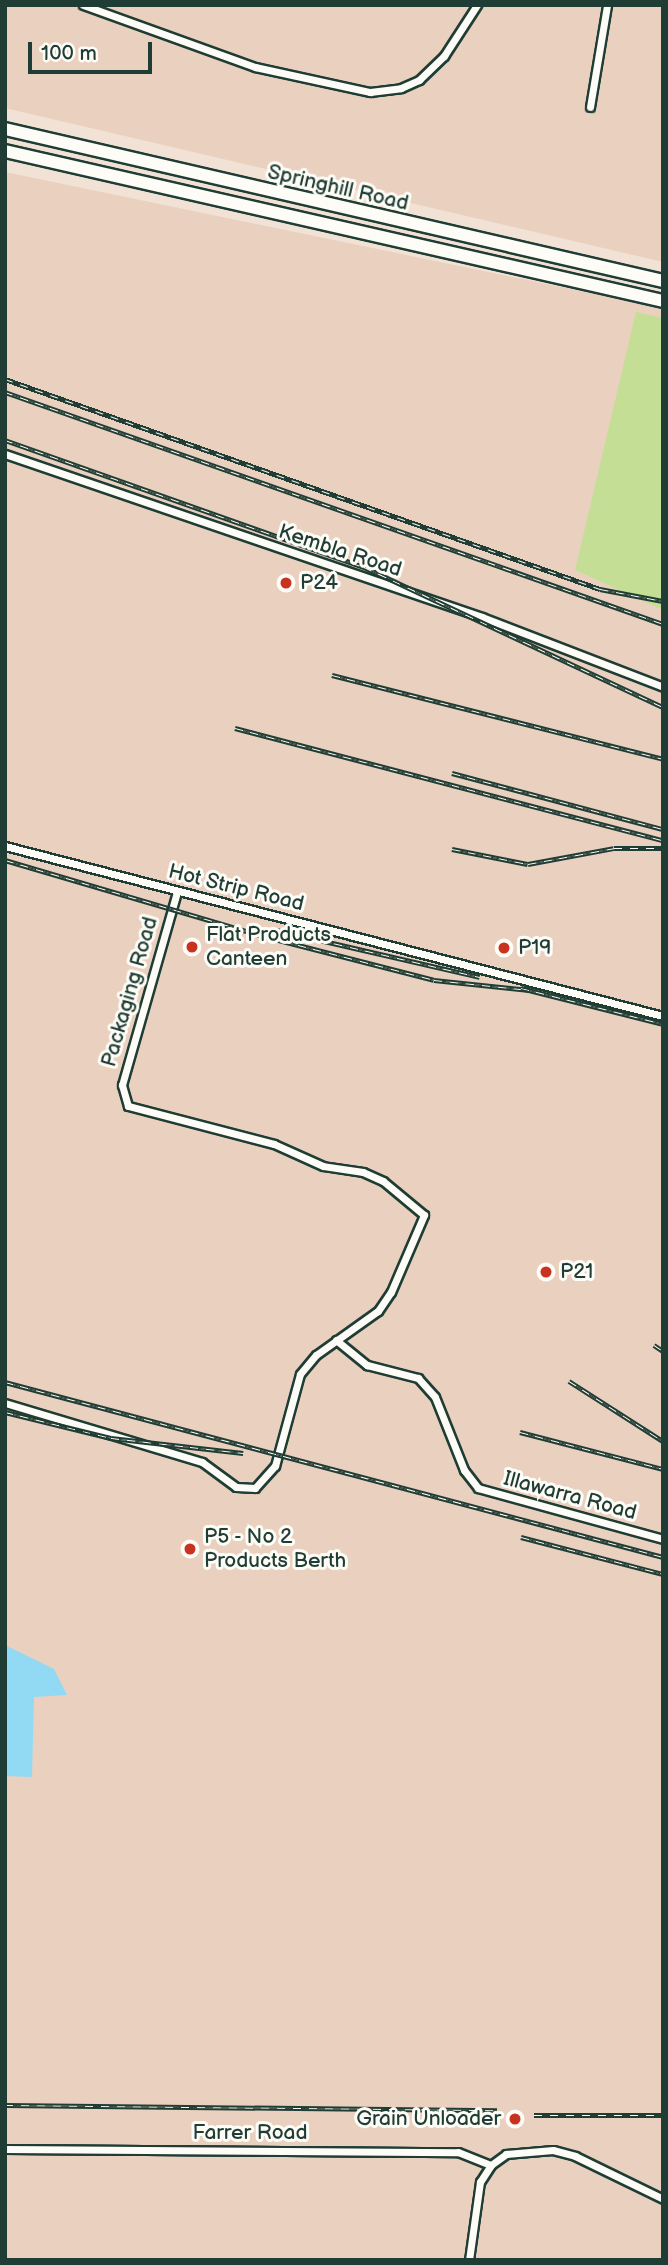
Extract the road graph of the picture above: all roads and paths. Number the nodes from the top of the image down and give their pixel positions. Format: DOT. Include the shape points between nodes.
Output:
graph roads {
  1 [pos="83,5"];
  2 [pos="477,5"];
  3 [pos="607,5"];
  4 [pos="590,107"];
  5 [pos="5,128"];
  6 [pos="5,150"];
  7 [pos="663,281"];
  8 [pos="663,301"];
  9 [pos="5,454"];
  10 [pos="663,687"];
  11 [pos="5,846"];
  12 [pos="177,891"];
  13 [pos="663,1016"];
  14 [pos="336,1340"];
  15 [pos="5,1404"];
  16 [pos="663,1539"];
  17 [pos="5,2148"];
  18 [pos="491,2165"];
  19 [pos="663,2199"];
  20 [pos="469,2260"];
  1 -- 2 [label="street" via="255,67 370,92 419,80 444,56"];
  3 -- 4 [label="street"];
  5 -- 7 [label="main road, Springhill Road"];
  6 -- 8 [label="main road, Springhill Road"];
  9 -- 10 [label="street, Kembla Road" via="482,617"];
  11 -- 12 [label="street, Hot Strip Road"];
  12 -- 13 [label="street, Hot Strip Road"];
  12 -- 14 [label="street, Packaging Road" via="122,1085 122,1099 128,1106 274,1144 323,1166 374,1176 424,1215 391,1292 378,1311"];
  14 -- 15 [label="street" via="300,1374 271,1475 255,1488 236,1487 202,1462"];
  14 -- 16 [label="street, Illawarra Road" via="367,1365 418,1378 435,1397 464,1470 478,1488"];
  17 -- 18 [label="street, Farrer Road" via="458,2152"];
  18 -- 19 [label="street" via="506,2154 553,2150"];
  18 -- 20 [label="street" via="480,2182"];
}
